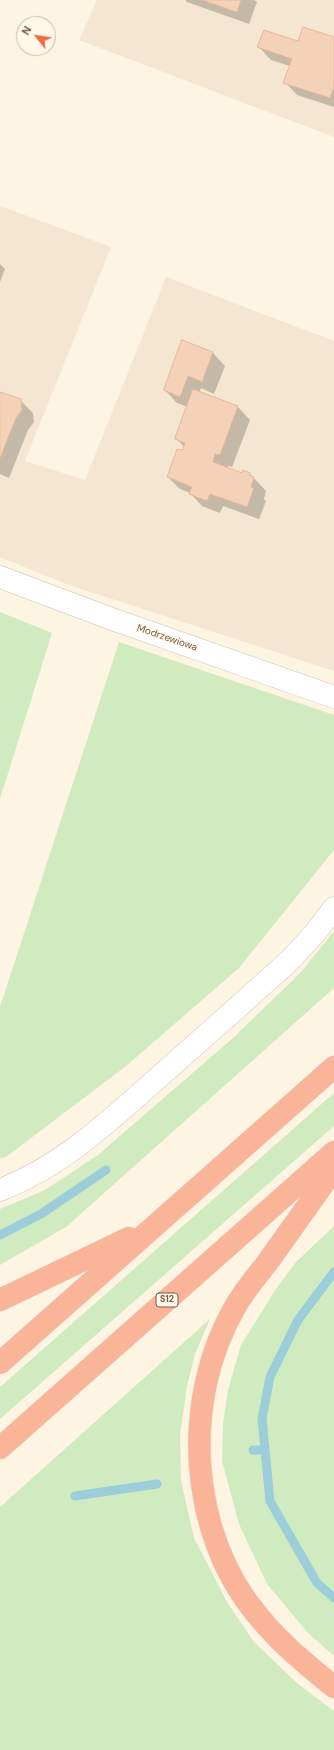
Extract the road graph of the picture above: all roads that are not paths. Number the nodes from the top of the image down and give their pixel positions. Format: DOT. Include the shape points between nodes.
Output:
graph roads {
  1 [pos="0,577"];
  2 [pos="334,697"];
  3 [pos="334,908"];
  4 [pos="334,1067"];
  5 [pos="334,1152"];
  6 [pos="334,1169"];
  7 [pos="0,1190"];
  8 [pos="151,1227"];
  9 [pos="0,1300"];
  10 [pos="0,1363"];
  11 [pos="0,1448"];
  12 [pos="334,1687"];
  1 -- 2 [label="street, Modrzewiowa"];
  3 -- 7 [label="street" via="289,961 106,1123 75,1149 42,1171"];
  4 -- 8 [label="highway"];
  5 -- 11 [label="highway, S12"];
  6 -- 12 [label="highway" via="235,1307 216,1348 206,1385 199,1441 203,1493 214,1535 233,1579 258,1616 294,1654"];
  8 -- 9 [label="highway"];
  8 -- 10 [label="highway"];
}
